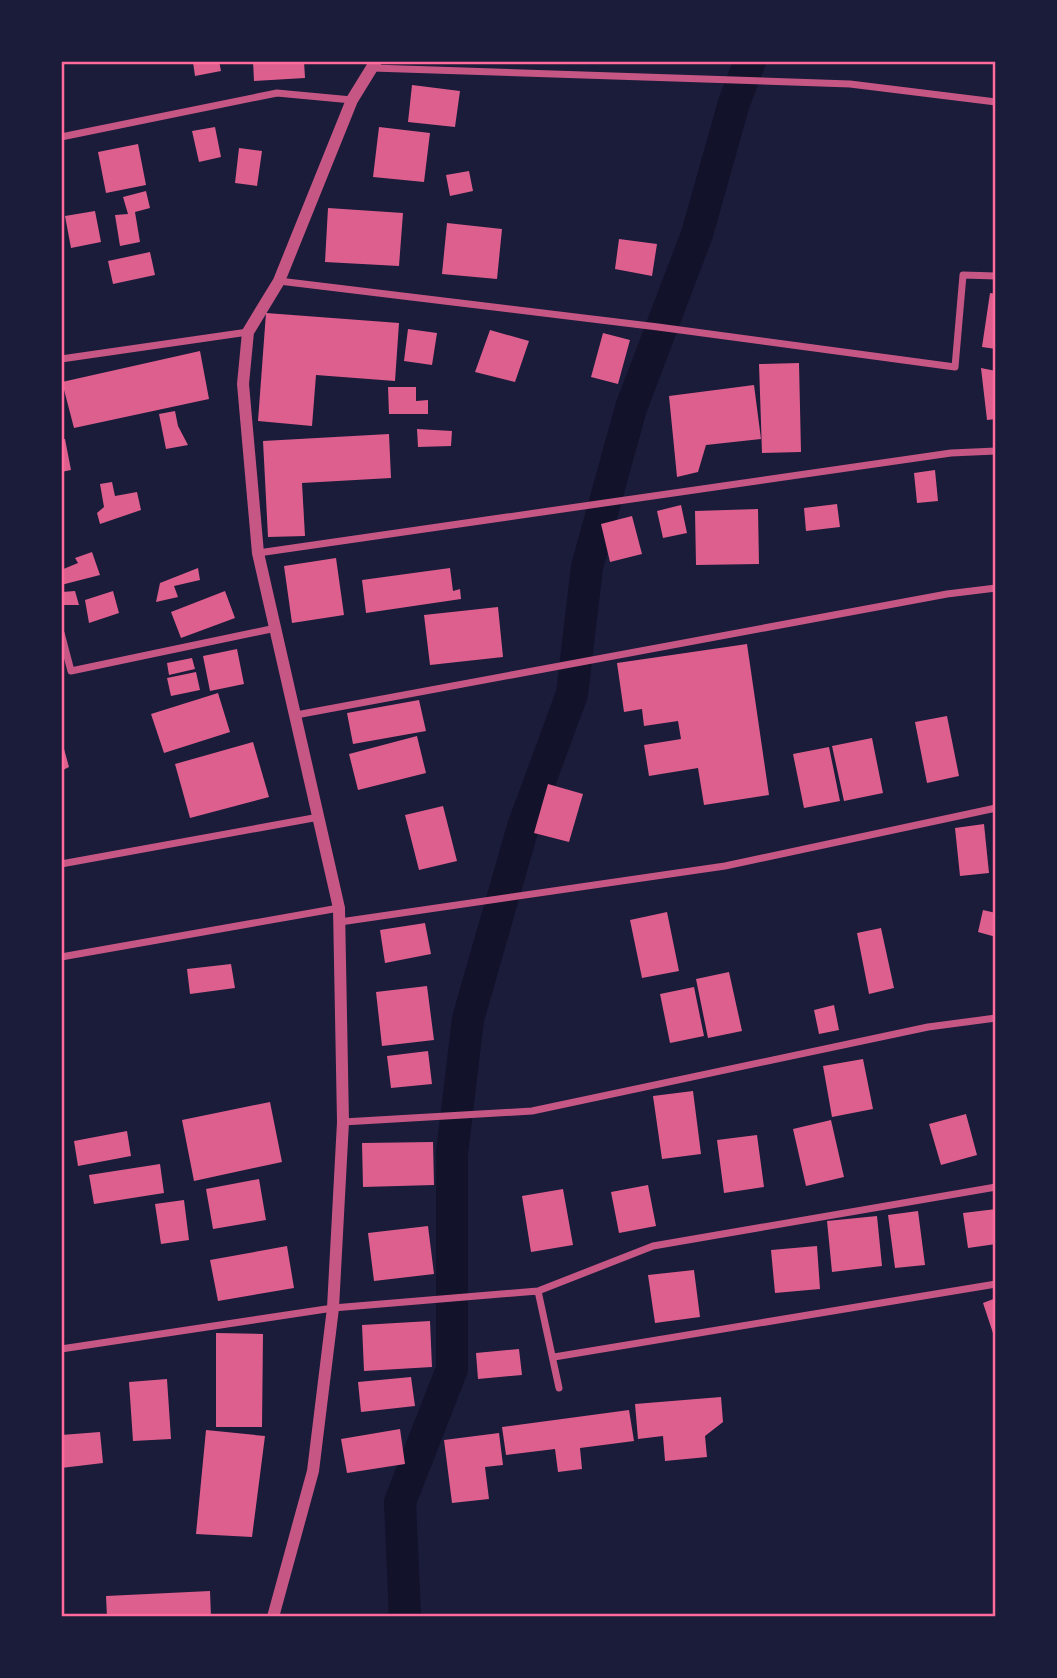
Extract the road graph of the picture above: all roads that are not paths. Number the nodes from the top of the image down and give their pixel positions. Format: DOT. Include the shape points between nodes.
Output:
graph roads {
  1 [pos="374,64"];
  2 [pos="352,100"];
  3 [pos="996,102"];
  4 [pos="61,137"];
  5 [pos="996,276"];
  6 [pos="279,281"];
  7 [pos="248,332"];
  8 [pos="61,359"];
  9 [pos="996,451"];
  10 [pos="258,553"];
  11 [pos="996,589"];
  12 [pos="276,627"];
  13 [pos="61,633"];
  14 [pos="296,715"];
  15 [pos="996,808"];
  16 [pos="320,817"];
  17 [pos="61,864"];
  18 [pos="339,908"];
  19 [pos="340,922"];
  20 [pos="61,957"];
  21 [pos="996,1018"];
  22 [pos="343,1122"];
  23 [pos="996,1187"];
  24 [pos="996,1284"];
  25 [pos="537,1291"];
  26 [pos="333,1308"];
  27 [pos="61,1349"];
  28 [pos="554,1357"];
  29 [pos="559,1388"];
  30 [pos="273,1617"];
  1 -- 2 [label="street"];
  1 -- 3 [label="street" via="850,84"];
  2 -- 4 [label="street" via="277,93"];
  2 -- 6 [label="street"];
  5 -- 6 [label="street" via="963,275 955,367"];
  6 -- 7 [label="street"];
  7 -- 8 [label="street"];
  7 -- 10 [label="street" via="243,384"];
  9 -- 10 [label="street" via="951,453"];
  10 -- 12 [label="street"];
  11 -- 14 [label="street" via="947,594"];
  12 -- 13 [label="street" via="71,671"];
  12 -- 14 [label="street"];
  14 -- 16 [label="street"];
  15 -- 19 [label="street" via="725,866"];
  16 -- 17 [label="street"];
  16 -- 18 [label="street"];
  18 -- 19 [label="street"];
  18 -- 20 [label="street"];
  19 -- 22 [label="street"];
  21 -- 22 [label="street" via="928,1027 532,1111"];
  22 -- 26 [label="street"];
  23 -- 25 [label="street" via="653,1246"];
  24 -- 28 [label="street"];
  25 -- 26 [label="street"];
  25 -- 28 [label="street"];
  26 -- 27 [label="street"];
  26 -- 30 [label="street" via="313,1471"];
  28 -- 29 [label="street"];
}
